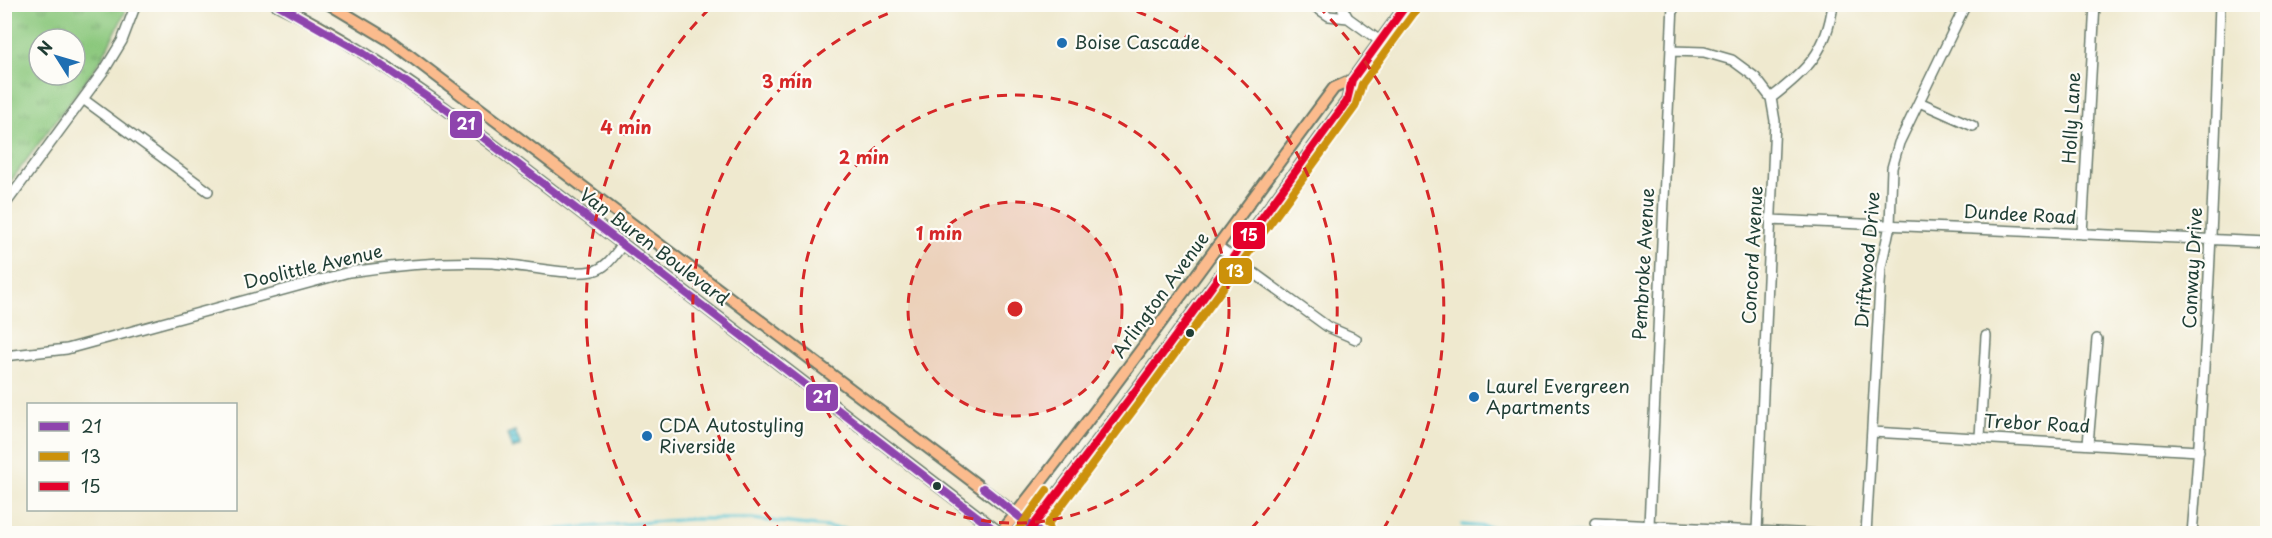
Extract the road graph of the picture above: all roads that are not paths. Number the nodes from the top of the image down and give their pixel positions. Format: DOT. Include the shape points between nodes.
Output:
graph roads {
  1 [pos="136,4"];
  2 [pos="276,4"];
  3 [pos="329,4"];
  4 [pos="1311,4"];
  5 [pos="1340,4"];
  6 [pos="1407,4"];
  7 [pos="1673,4"];
  8 [pos="1833,4"];
  9 [pos="1966,4"];
  10 [pos="2095,4"];
  11 [pos="2220,4"];
  12 [pos="1348,18"];
  13 [pos="1380,41"];
  14 [pos="1671,51"];
  15 [pos="1352,80"];
  16 [pos="1771,98"];
  17 [pos="83,99"];
  18 [pos="1919,102"];
  19 [pos="1973,126"];
  20 [pos="208,191"];
  21 [pos="4,206"];
  22 [pos="1771,220"];
  23 [pos="1890,225"];
  24 [pos="2082,234"];
  25 [pos="2211,240"];
  26 [pos="2268,242"];
  27 [pos="623,244"];
  28 [pos="1216,246"];
  29 [pos="1233,258"];
  30 [pos="1986,336"];
  31 [pos="1356,339"];
  32 [pos="2097,339"];
  33 [pos="4,356"];
  34 [pos="1872,432"];
  35 [pos="1980,437"];
  36 [pos="2088,444"];
  37 [pos="2199,451"];
  38 [pos="1016,513"];
  39 [pos="1595,523"];
  40 [pos="1649,525"];
  41 [pos="1030,530"];
  42 [pos="1757,531"];
  43 [pos="1000,533"];
  44 [pos="1042,534"];
  45 [pos="1816,534"];
  46 [pos="1866,534"];
  47 [pos="2192,534"];
  1 -- 17 [label="street" via="121,43"];
  2 -- 27 [label="main road, Van Buren Boulevard" via="374,58"];
  3 -- 38 [label="main road, Van Buren Boulevard" via="389,40"];
  4 -- 12 [label="street" via="1329,16"];
  5 -- 12 [label="street"];
  6 -- 13 [label="main road, Arlington Avenue"];
  7 -- 14 [label="street, Pembroke Avenue"];
  8 -- 16 [label="street" via="1830,23 1817,53 1801,75"];
  9 -- 18 [label="street, Driftwood Drive"];
  10 -- 24 [label="street, Holly Lane"];
  11 -- 25 [label="street, Conway Drive"];
  12 -- 13 [label="street"];
  13 -- 15 [label="main road, Arlington Avenue"];
  14 -- 16 [label="street" via="1704,52 1732,60 1755,77"];
  14 -- 40 [label="street, Pembroke Avenue"];
  15 -- 28 [label="main road, Arlington Avenue" via="1334,88"];
  15 -- 29 [label="main road, Arlington Avenue" via="1347,101"];
  16 -- 22 [label="street, Concord Avenue" via="1775,121"];
  17 -- 20 [label="street"];
  17 -- 21 [label="street"];
  18 -- 19 [label="street"];
  18 -- 23 [label="street, Driftwood Drive" via="1892,168"];
  22 -- 23 [label="street, Dundee Road"];
  22 -- 42 [label="street, Concord Avenue"];
  23 -- 24 [label="street, Dundee Road"];
  23 -- 34 [label="street, Driftwood Drive" via="1881,267"];
  24 -- 25 [label="street, Dundee Road"];
  25 -- 26 [label="street, Dundee Road"];
  25 -- 37 [label="street, Conway Drive"];
  27 -- 33 [label="street, Doolittle Avenue" via="606,265 595,271 481,263 392,266 340,274 67,349"];
  27 -- 43 [label="main road, Van Buren Boulevard"];
  28 -- 29 [label="street"];
  28 -- 38 [label="main road, Arlington Avenue" via="1128,370"];
  29 -- 31 [label="street" via="1328,327"];
  29 -- 41 [label="main road, Arlington Avenue"];
  30 -- 35 [label="street"];
  32 -- 36 [label="street"];
  34 -- 35 [label="street, Trebor Road"];
  34 -- 46 [label="street, Driftwood Drive"];
  35 -- 36 [label="street, Trebor Road"];
  36 -- 37 [label="street, Trebor Road"];
  37 -- 47 [label="street, Conway Drive"];
  38 -- 41 [label="main road, Van Buren Boulevard"];
  38 -- 43 [label="main road, Arlington Avenue"];
  39 -- 40 [label="street"];
  40 -- 42 [label="street"];
  41 -- 44 [label="main road, Van Buren Boulevard"];
  42 -- 45 [label="street"];
}
